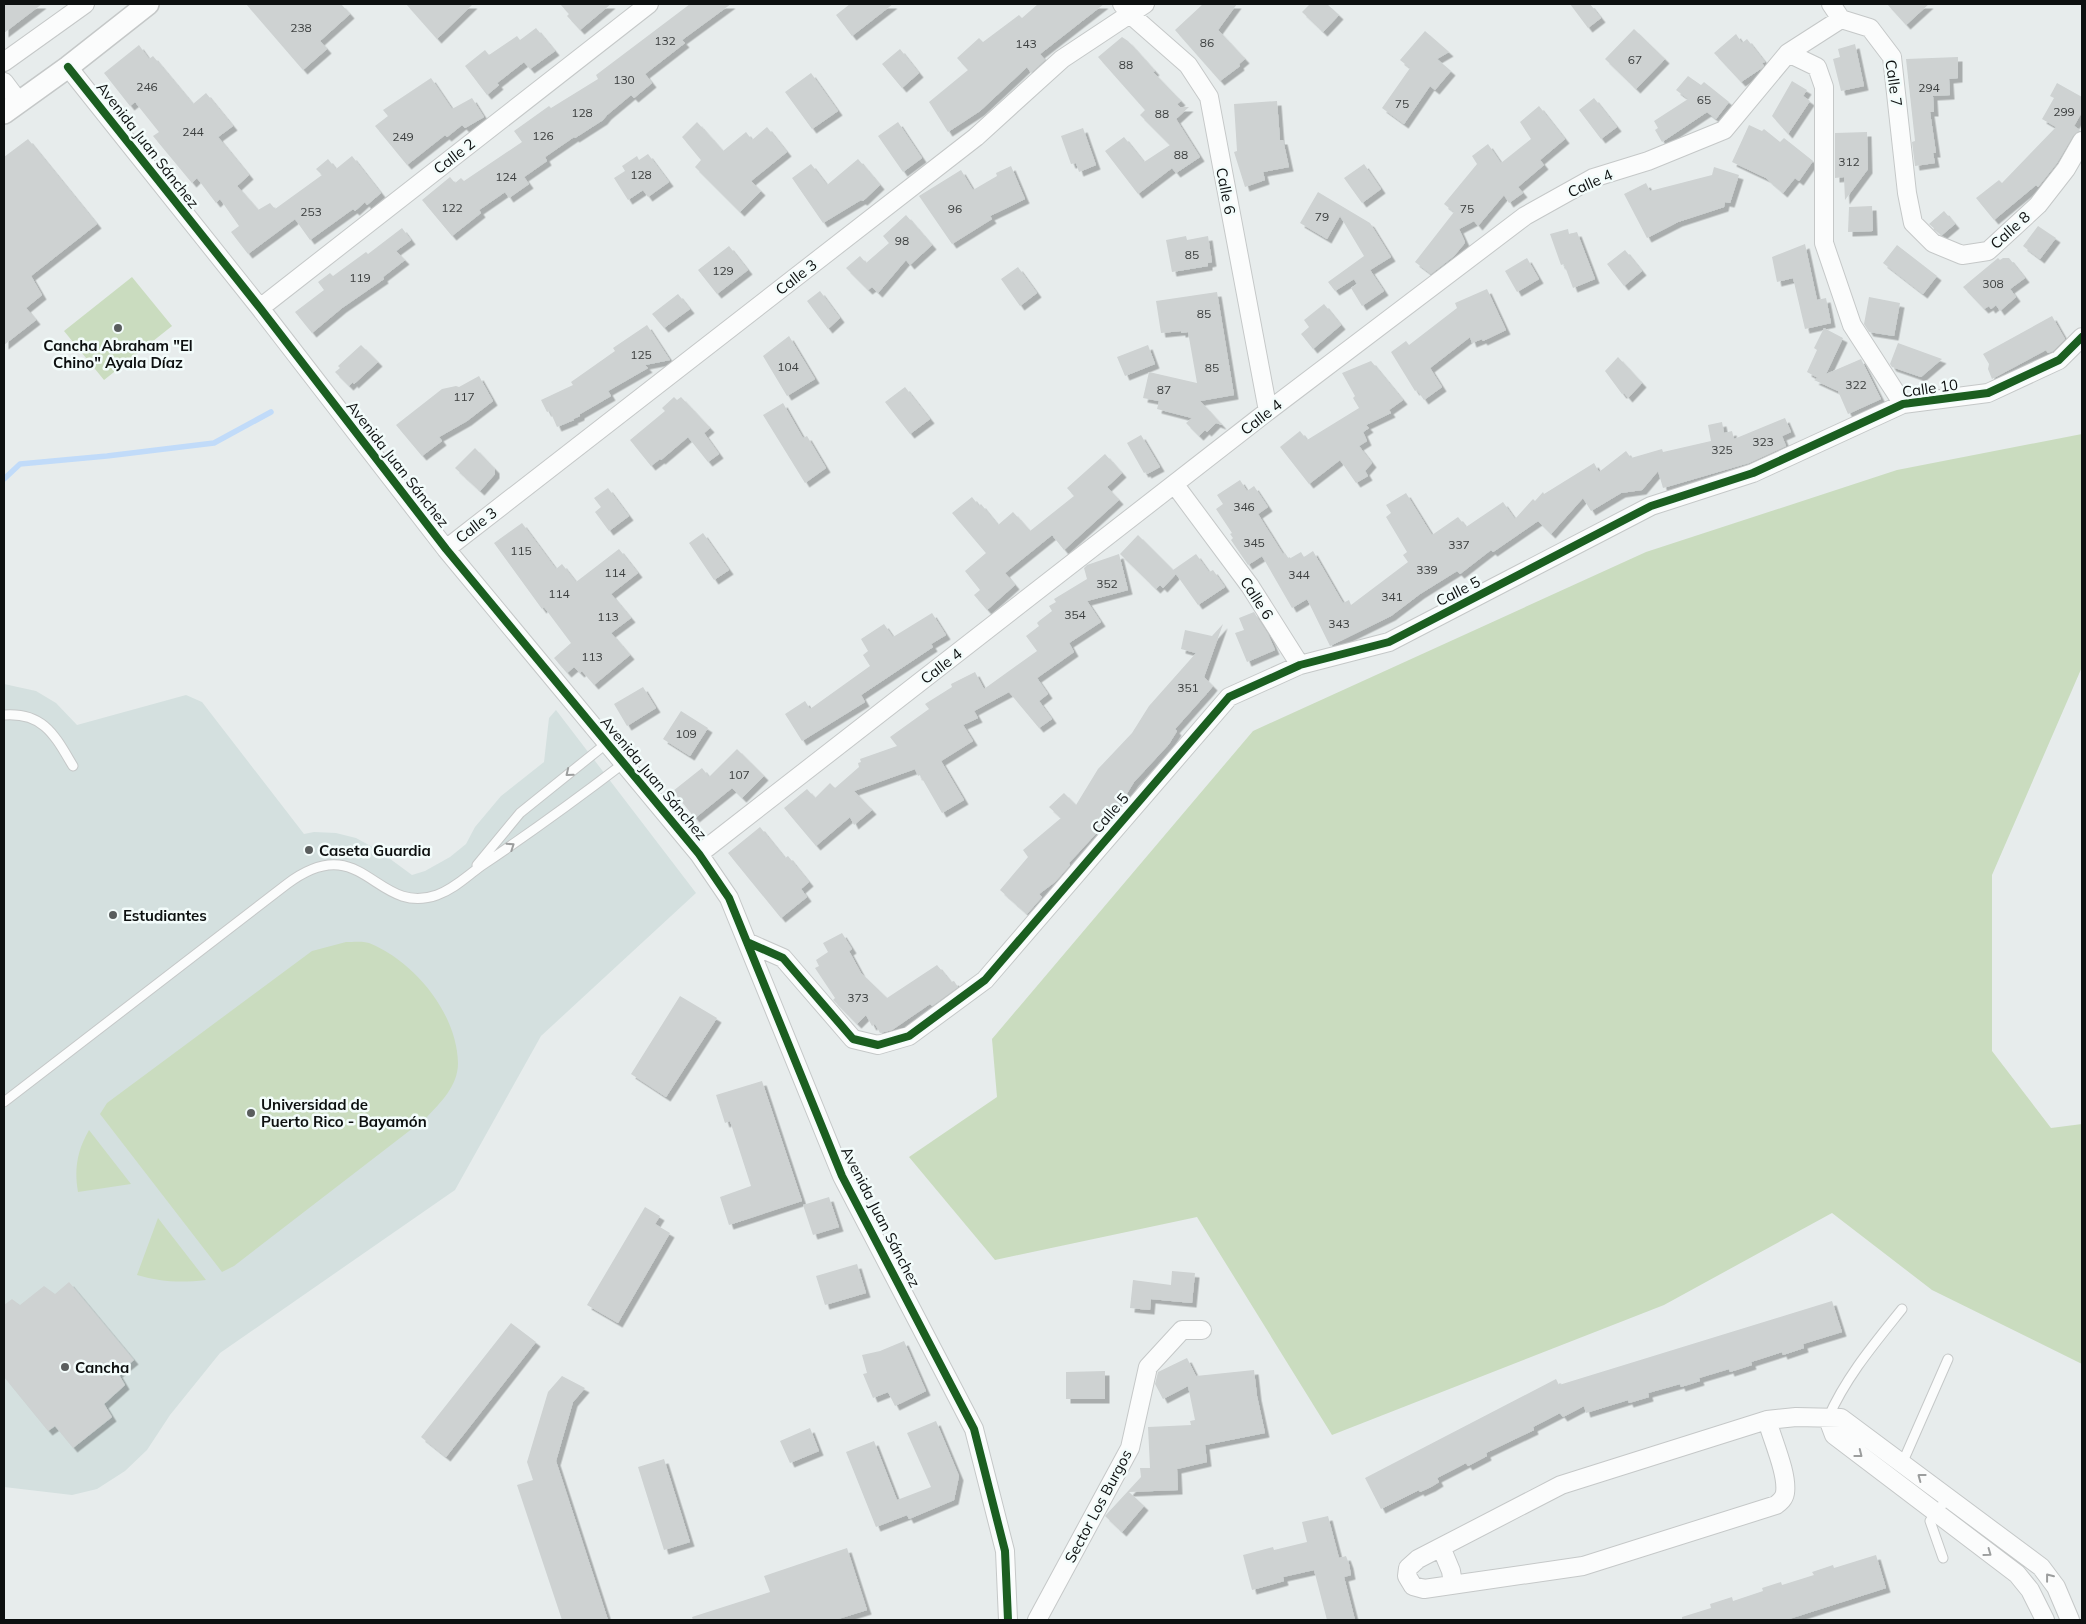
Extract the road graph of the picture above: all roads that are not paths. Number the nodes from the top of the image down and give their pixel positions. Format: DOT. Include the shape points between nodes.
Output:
graph roads {
  1 [pos="84,4"];
  2 [pos="148,4"];
  3 [pos="649,4"];
  4 [pos="1133,7"];
  5 [pos="1836,11"];
  6 [pos="1788,53"];
  7 [pos="4,62"];
  8 [pos="68,67"];
  9 [pos="4,82"];
  10 [pos="12,107"];
  11 [pos="2082,141"];
  12 [pos="1907,193"];
  13 [pos="260,308"];
  14 [pos="2082,337"];
  15 [pos="1903,404"];
  16 [pos="1268,411"];
  17 [pos="1174,485"];
  18 [pos="446,549"];
  19 [pos="1540,564"];
  20 [pos="1300,665"];
  21 [pos="4,715"];
  22 [pos="607,743"];
  23 [pos="624,763"];
  24 [pos="73,766"];
  25 [pos="699,854"];
  26 [pos="471,873"];
  27 [pos="749,944"];
  28 [pos="4,1102"];
  29 [pos="1902,1309"];
  30 [pos="1202,1330"];
  31 [pos="1948,1359"];
  32 [pos="1828,1419"];
  33 [pos="1767,1420"];
  34 [pos="1902,1463"];
  35 [pos="1892,1480"];
  36 [pos="1948,1497"];
  37 [pos="1936,1514"];
  38 [pos="1441,1547"];
  39 [pos="1943,1558"];
  40 [pos="1453,1584"];
  41 [pos="1008,1620"];
  42 [pos="1037,1620"];
  43 [pos="2045,1620"];
  44 [pos="2070,1620"];
  1 -- 7 [label="street"];
  2 -- 8 [label="street"];
  3 -- 13 [label="street, Calle 2"];
  4 -- 16 [label="street, Calle 6" via="1188,65 1208,97"];
  4 -- 18 [label="street, Calle 3" via="1062,59 976,137"];
  5 -- 6 [label="street, Calle 4"];
  5 -- 12 [label="street, Calle 7" via="1870,28 1892,57"];
  6 -- 15 [label="street" via="1817,67 1824,87 1824,243 1852,325"];
  6 -- 16 [label="street, Calle 4" via="1724,130 1593,178 1525,216"];
  8 -- 10 [label="street"];
  8 -- 13 [label="street, Avenida Juan Sánchez"];
  9 -- 10 [label="street"];
  11 -- 12 [label="street, Calle 8" via="2066,169 2038,205 1988,251 1962,255 1933,243 1913,223"];
  13 -- 18 [label="street, Avenida Juan Sánchez"];
  14 -- 15 [label="street, Calle 10" via="2059,360 1988,394"];
  15 -- 19 [label="street, Calle 10" via="1753,473 1651,506"];
  16 -- 17 [label="street, Calle 4"];
  17 -- 20 [label="street, Calle 6" via="1250,586"];
  17 -- 25 [label="street, Calle 4"];
  18 -- 22 [label="street, Avenida Juan Sánchez"];
  19 -- 20 [label="street, Calle 5" via="1389,642"];
  20 -- 27 [label="street, Calle 5" via="1229,697 985,980 910,1036 878,1045 853,1039 783,958"];
  21 -- 24 [label="lane" via="22,716 44,724 54,733"];
  22 -- 23 [label="street, Avenida Juan Sánchez"];
  22 -- 26 [label="lane, one-way" via="520,812"];
  23 -- 25 [label="street, Avenida Juan Sánchez"];
  26 -- 23 [label="lane, one-way"];
  25 -- 27 [label="street, Avenida Juan Sánchez" via="729,898"];
  26 -- 28 [label="lane" via="437,895 404,898 356,869 329,864 313,868 287,884"];
  27 -- 41 [label="street, Avenida Juan Sánchez" via="842,1176 974,1429 1005,1551"];
  29 -- 32 [label="lane" via="1855,1368"];
  30 -- 42 [label="street, Sector Los Burgos" via="1182,1330 1148,1367 1130,1448"];
  31 -- 34 [label="lane"];
  32 -- 33 [label="street" via="1796,1416"];
  32 -- 34 [label="street" via="1841,1418"];
  32 -- 35 [label="street, one-way" via="1834,1435"];
  33 -- 38 [label="street" via="1561,1485"];
  33 -- 40 [label="street" via="1783,1475 1785,1494 1782,1502 1583,1566"];
  34 -- 35 [label="lane"];
  36 -- 34 [label="street, one-way"];
  35 -- 37 [label="street"];
  36 -- 37 [label="lane"];
  44 -- 36 [label="street, one-way" via="2056,1587 2041,1567"];
  37 -- 39 [label="lane" via="1930,1522"];
  37 -- 43 [label="street, one-way" via="2017,1574 2030,1590"];
  38 -- 40 [label="street"];
  38 -- 40 [label="street" via="1418,1559 1408,1568 1407,1576 1413,1586 1424,1589"];
}
